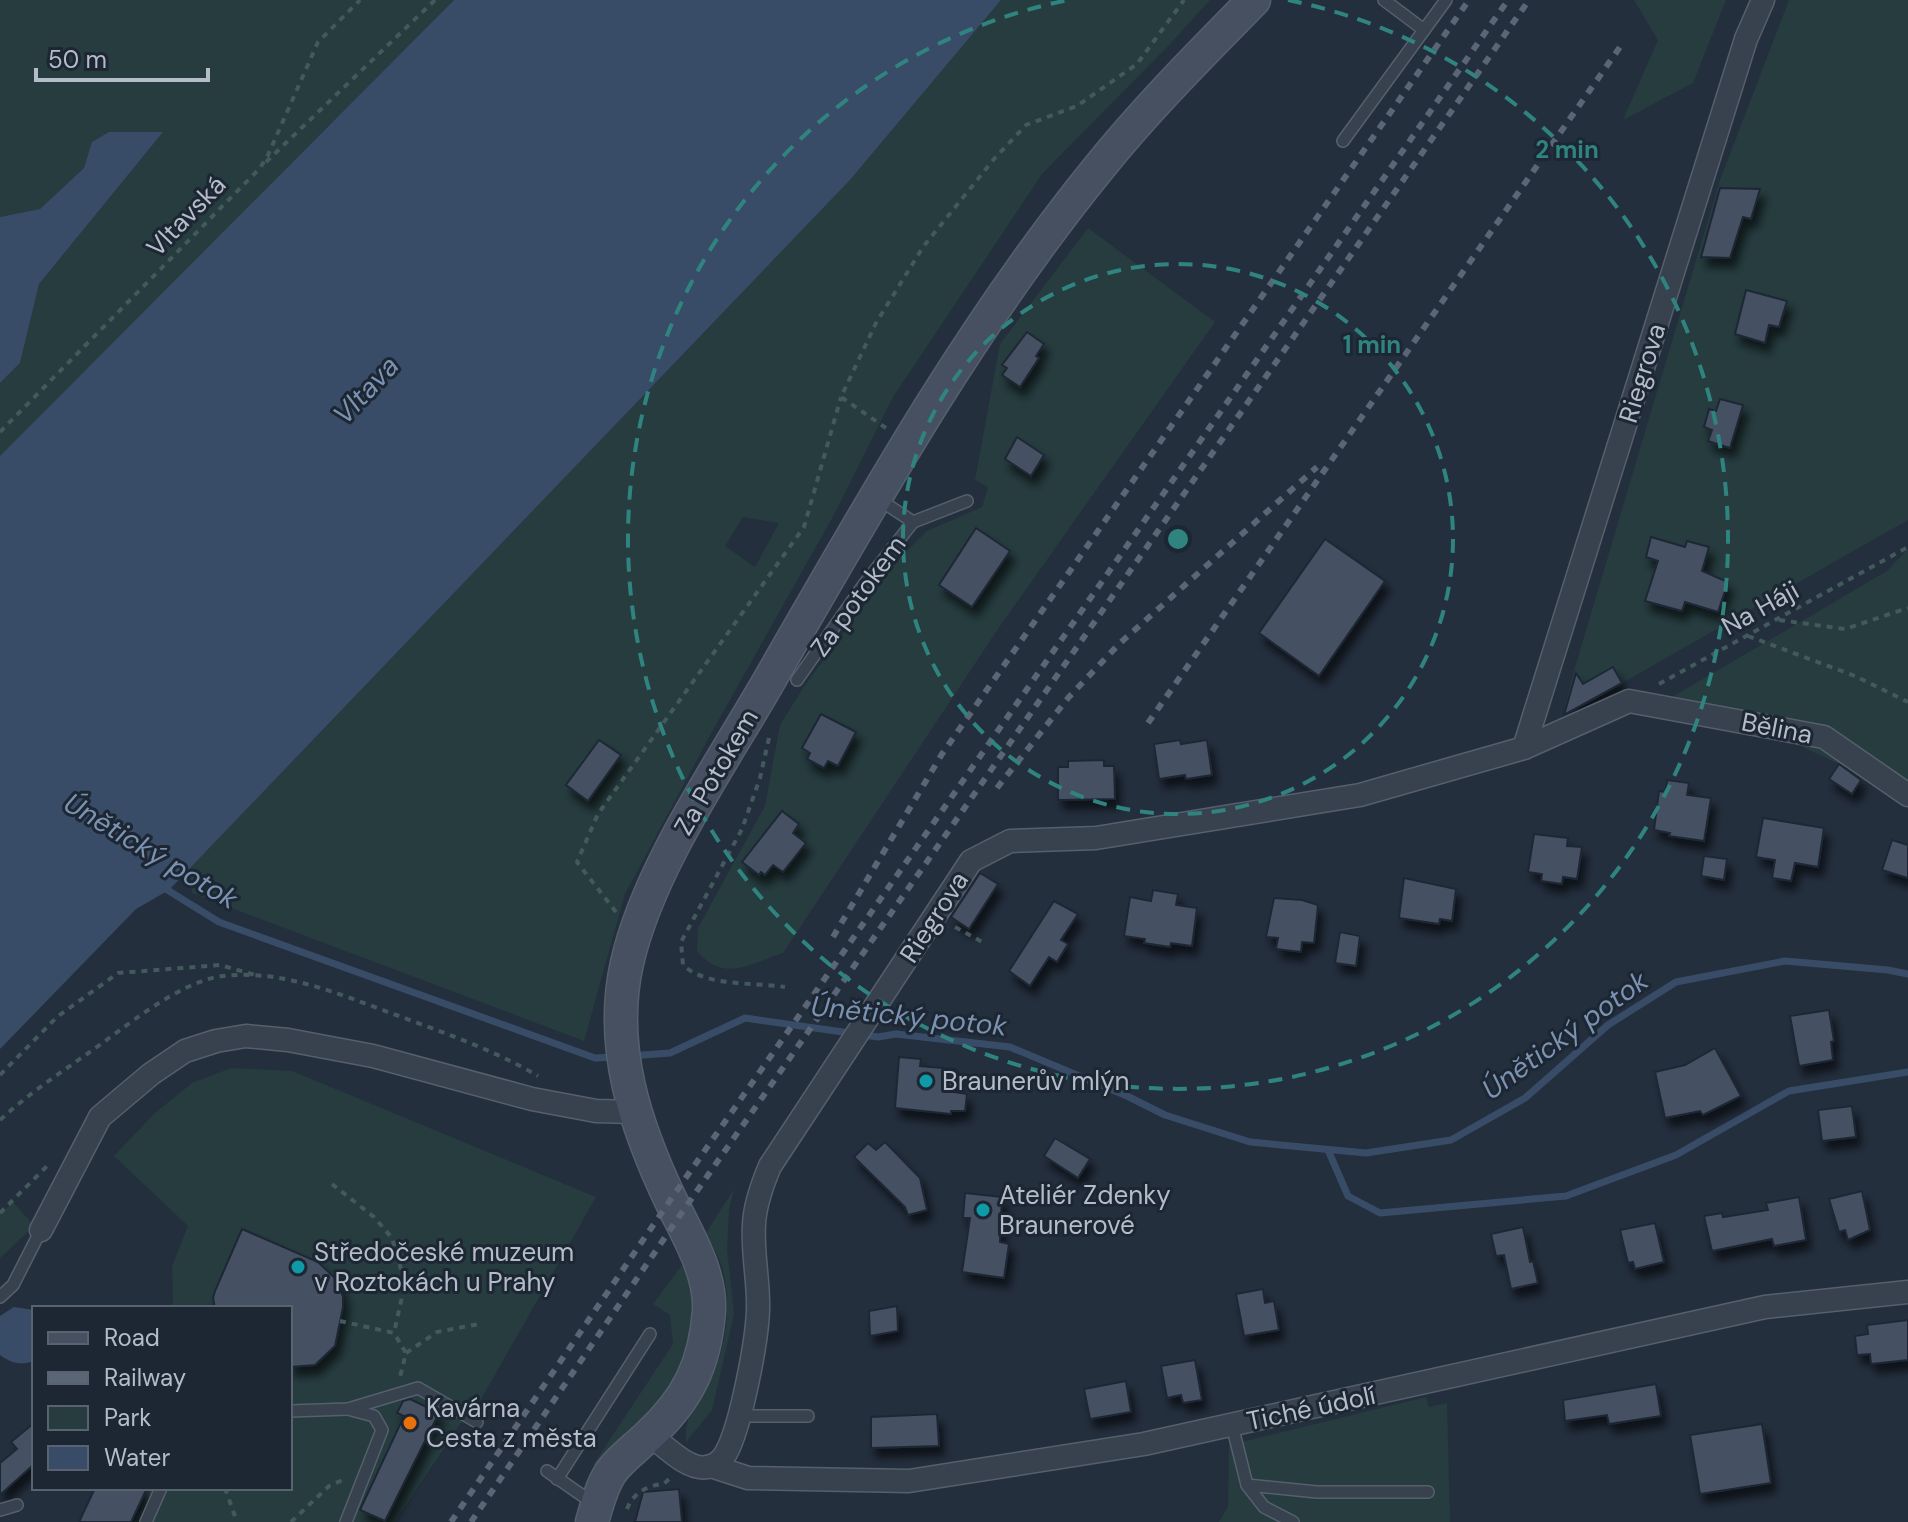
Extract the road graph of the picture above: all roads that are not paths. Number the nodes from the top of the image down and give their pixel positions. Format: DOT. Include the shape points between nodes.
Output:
graph roads {
  1 [pos="1254,0"];
  2 [pos="1384,0"];
  3 [pos="1446,0"];
  4 [pos="1763,0"];
  5 [pos="1424,30"];
  6 [pos="1343,141"];
  7 [pos="877,498"];
  8 [pos="967,501"];
  9 [pos="913,522"];
  10 [pos="797,680"];
  11 [pos="1629,701"];
  12 [pos="1524,748"];
  13 [pos="1908,795"];
  14 [pos="631,1100"];
  15 [pos="41,1230"];
  16 [pos="1908,1292"];
  17 [pos="0,1297"];
  18 [pos="650,1334"];
  19 [pos="348,1409"];
  20 [pos="292,1411"];
  21 [pos="738,1416"];
  22 [pos="808,1416"];
  23 [pos="477,1422"];
  24 [pos="1232,1425"];
  25 [pos="650,1435"];
  26 [pos="711,1466"];
  27 [pos="1247,1485"];
  28 [pos="160,1490"];
  29 [pos="1428,1492"];
  30 [pos="17,1505"];
  31 [pos="0,1510"];
  32 [pos="605,1513"];
  33 [pos="146,1522"];
  34 [pos="346,1522"];
  35 [pos="1293,1522"];
  1 -- 7 [label="main road, Za Potokem" via="1100,166 983,324"];
  2 -- 5 [label="lane"];
  3 -- 5 [label="lane"];
  4 -- 12 [label="street, Riegrova" via="1746,39"];
  5 -- 6 [label="lane"];
  7 -- 9 [label="lane"];
  7 -- 14 [label="main road, Za Potokem" via="672,850 644,908 622,996 621,1036"];
  8 -- 9 [label="lane, Za potokem"];
  9 -- 10 [label="lane, Za potokem"];
  11 -- 12 [label="street, Riegrova"];
  11 -- 13 [label="street, Bělina" via="1824,737"];
  12 -- 21 [label="street, Riegrova" via="1360,795 1096,838 1010,841 971,861 770,1166 746,1258 756,1328"];
  14 -- 15 [label="street" via="596,1111 288,1040 246,1036 216,1041 185,1051 100,1117"];
  14 -- 25 [label="main road, Za Potokem" via="705,1275 709,1304 705,1351 695,1376"];
  15 -- 17 [label="lane" via="13,1285"];
  16 -- 24 [label="street, Tiché údolí" via="1765,1307"];
  18 -- 32 [label="lane" via="552,1475"];
  19 -- 20 [label="lane"];
  19 -- 23 [label="lane" via="418,1388"];
  19 -- 34 [label="lane" via="374,1416 382,1430"];
  21 -- 22 [label="lane"];
  21 -- 26 [label="street, Riegrova" via="726,1453"];
  24 -- 26 [label="street, Tiché údolí" via="909,1481 748,1478"];
  24 -- 27 [label="lane"];
  25 -- 26 [label="street" via="688,1463"];
  25 -- 32 [label="main road, Za Potokem" via="613,1469"];
  27 -- 29 [label="lane" via="1317,1492"];
  27 -- 35 [label="lane" via="1264,1507"];
  28 -- 33 [label="lane"];
  30 -- 31 [label="lane"];
}
